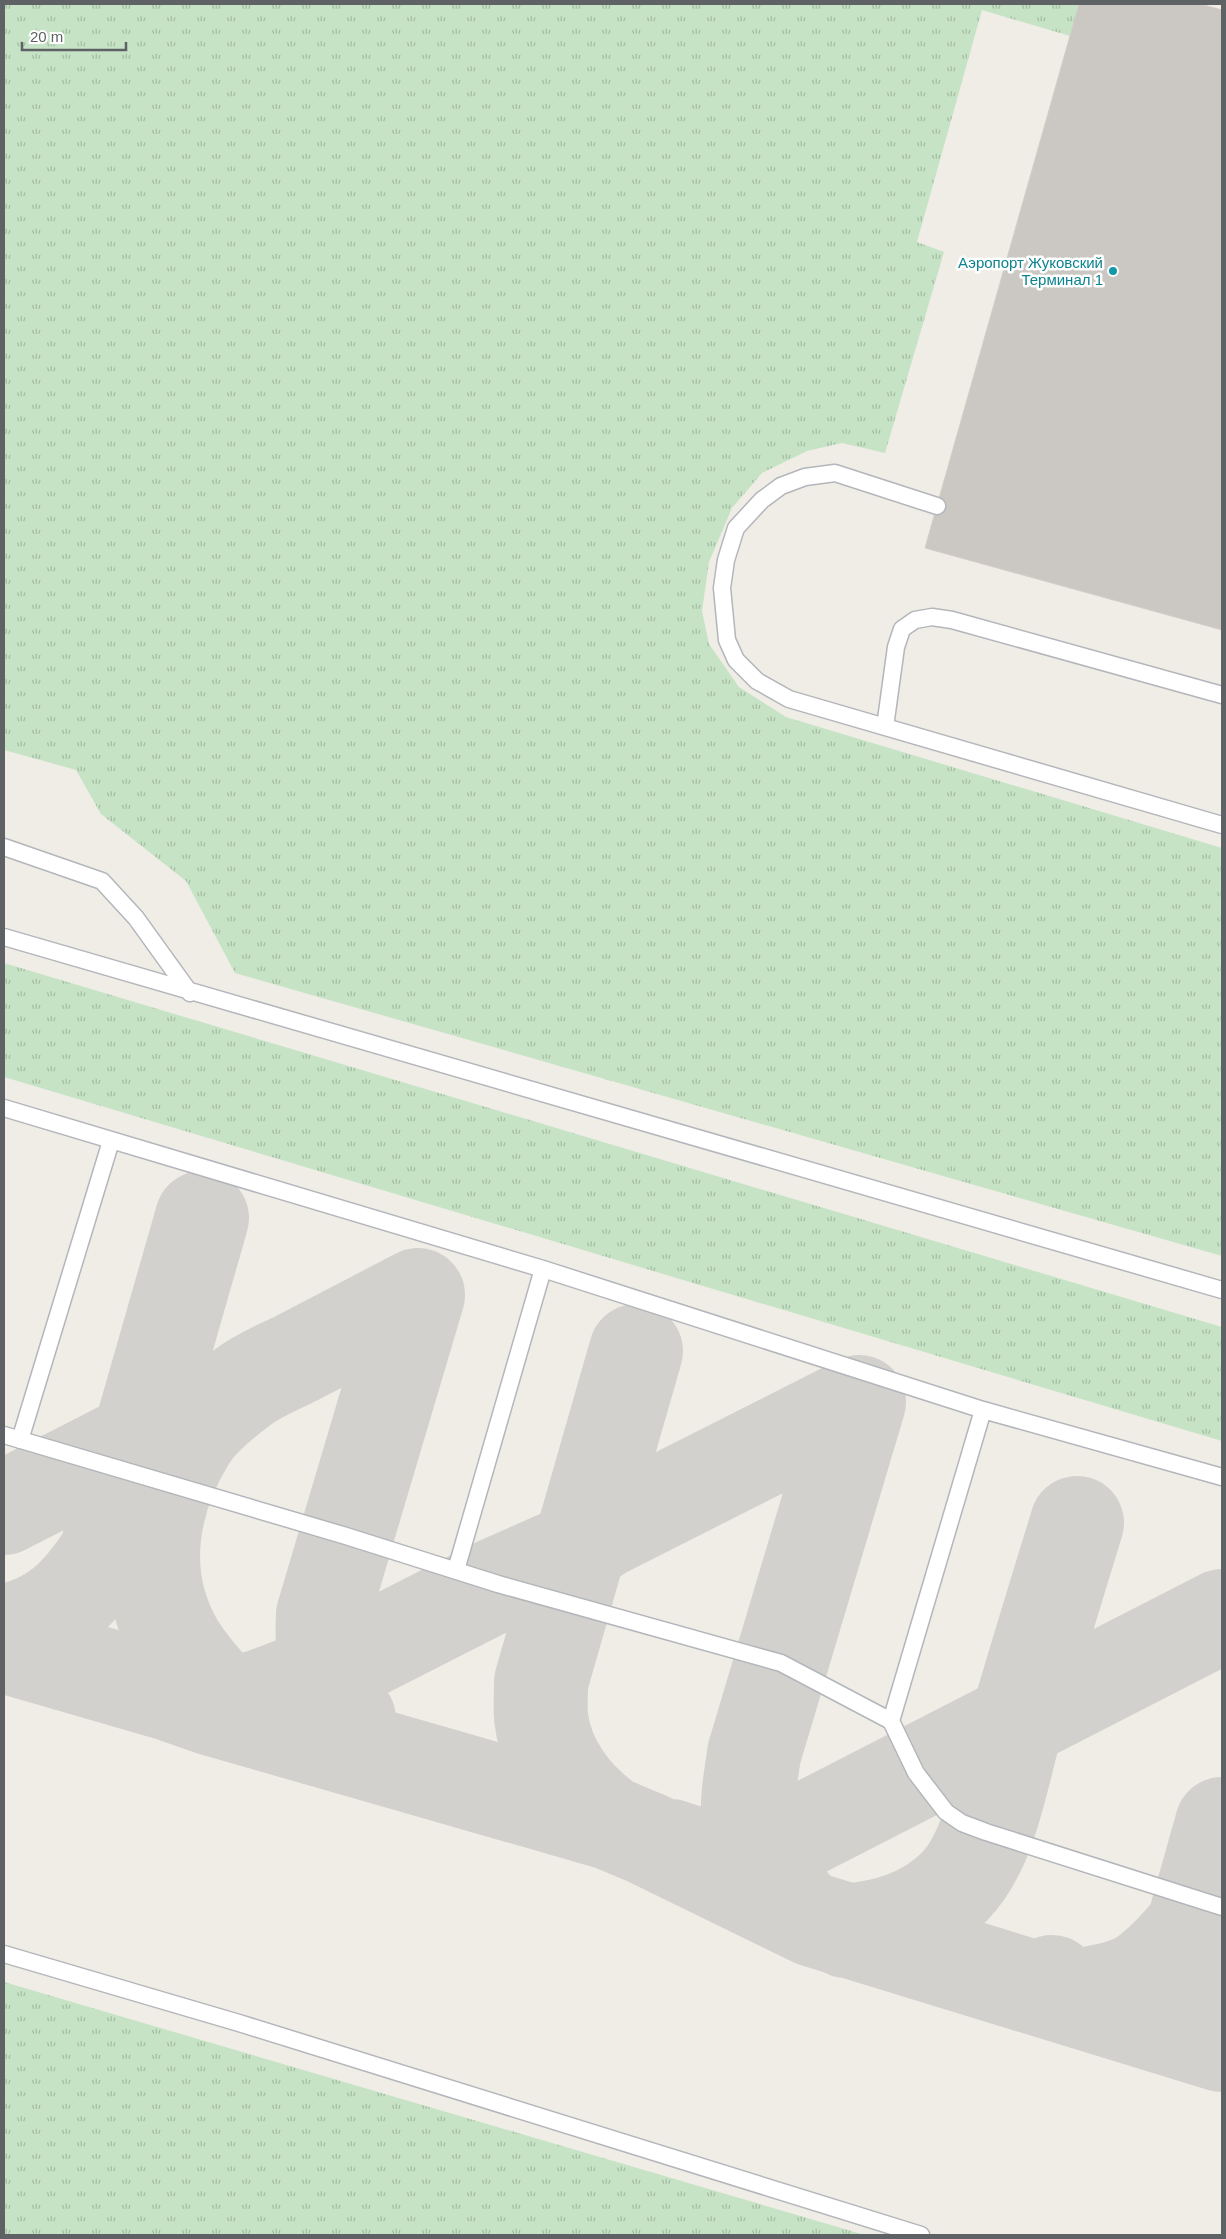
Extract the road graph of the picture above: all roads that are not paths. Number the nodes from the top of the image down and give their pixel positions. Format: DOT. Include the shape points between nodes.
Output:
graph roads {
  1 [pos="937,506"];
  2 [pos="1222,695"];
  3 [pos="885,727"];
  4 [pos="1222,825"];
  5 [pos="4,848"];
  6 [pos="4,937"];
  7 [pos="190,993"];
  8 [pos="4,1108"];
  9 [pos="111,1141"];
  10 [pos="543,1269"];
  11 [pos="1222,1290"];
  12 [pos="983,1410"];
  13 [pos="4,1435"];
  14 [pos="20,1440"];
  15 [pos="1222,1477"];
  16 [pos="456,1570"];
  17 [pos="891,1721"];
  18 [pos="1222,1907"];
  19 [pos="4,1954"];
  20 [pos="921,2235"];
  1 -- 3 [label="lane" via="836,473 805,477 781,486 762,500 736,528 726,560 722,588 727,640 736,660 757,681 788,699"];
  2 -- 3 [label="lane" via="932,617 915,620 902,629 896,647"];
  3 -- 4 [label="lane"];
  5 -- 7 [label="lane" via="102,881 136,918"];
  6 -- 7 [label="lane"];
  7 -- 11 [label="lane"];
  8 -- 9 [label="lane"];
  9 -- 10 [label="lane"];
  9 -- 14 [label="lane"];
  10 -- 12 [label="lane"];
  10 -- 16 [label="lane"];
  12 -- 15 [label="lane"];
  12 -- 17 [label="lane"];
  13 -- 14 [label="lane"];
  14 -- 16 [label="lane"];
  16 -- 17 [label="lane" via="781,1662"];
  17 -- 18 [label="lane" via="916,1773 946,1812 962,1823"];
  19 -- 20 [label="lane" via="249,2026"];
}
